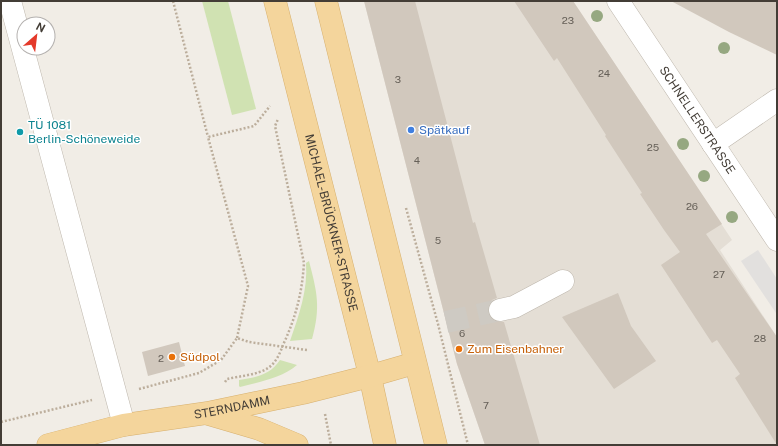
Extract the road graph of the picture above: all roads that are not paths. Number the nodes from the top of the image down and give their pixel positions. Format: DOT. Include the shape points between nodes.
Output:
graph roads {
  1 [pos="10,1"];
  2 [pos="275,1"];
  3 [pos="326,1"];
  4 [pos="618,1"];
  5 [pos="777,100"];
  6 [pos="713,144"];
  7 [pos="777,240"];
  8 [pos="563,281"];
  9 [pos="500,310"];
  10 [pos="415,363"];
  11 [pos="370,376"];
  12 [pos="207,413"];
  13 [pos="124,425"];
  14 [pos="48,445"];
  15 [pos="297,445"];
  16 [pos="386,445"];
  17 [pos="436,445"];
  1 -- 13 [label="street"];
  2 -- 11 [label="main road, MICHAEL-BRÜCKNER-STRASSE"];
  3 -- 10 [label="main road"];
  4 -- 6 [label="street, SCHNELLERSTRASSE"];
  5 -- 6 [label="street"];
  6 -- 7 [label="street, SCHNELLERSTRASSE"];
  8 -- 9 [label="street" via="514,307"];
  10 -- 11 [label="main road, STERNDAMM"];
  10 -- 17 [label="main road"];
  11 -- 12 [label="main road, STERNDAMM"];
  11 -- 16 [label="main road, MICHAEL-BRÜCKNER-STRASSE"];
  12 -- 13 [label="main road, STERNDAMM"];
  12 -- 15 [label="main road" via="258,429"];
  13 -- 14 [label="main road, STERNDAMM"];
}
